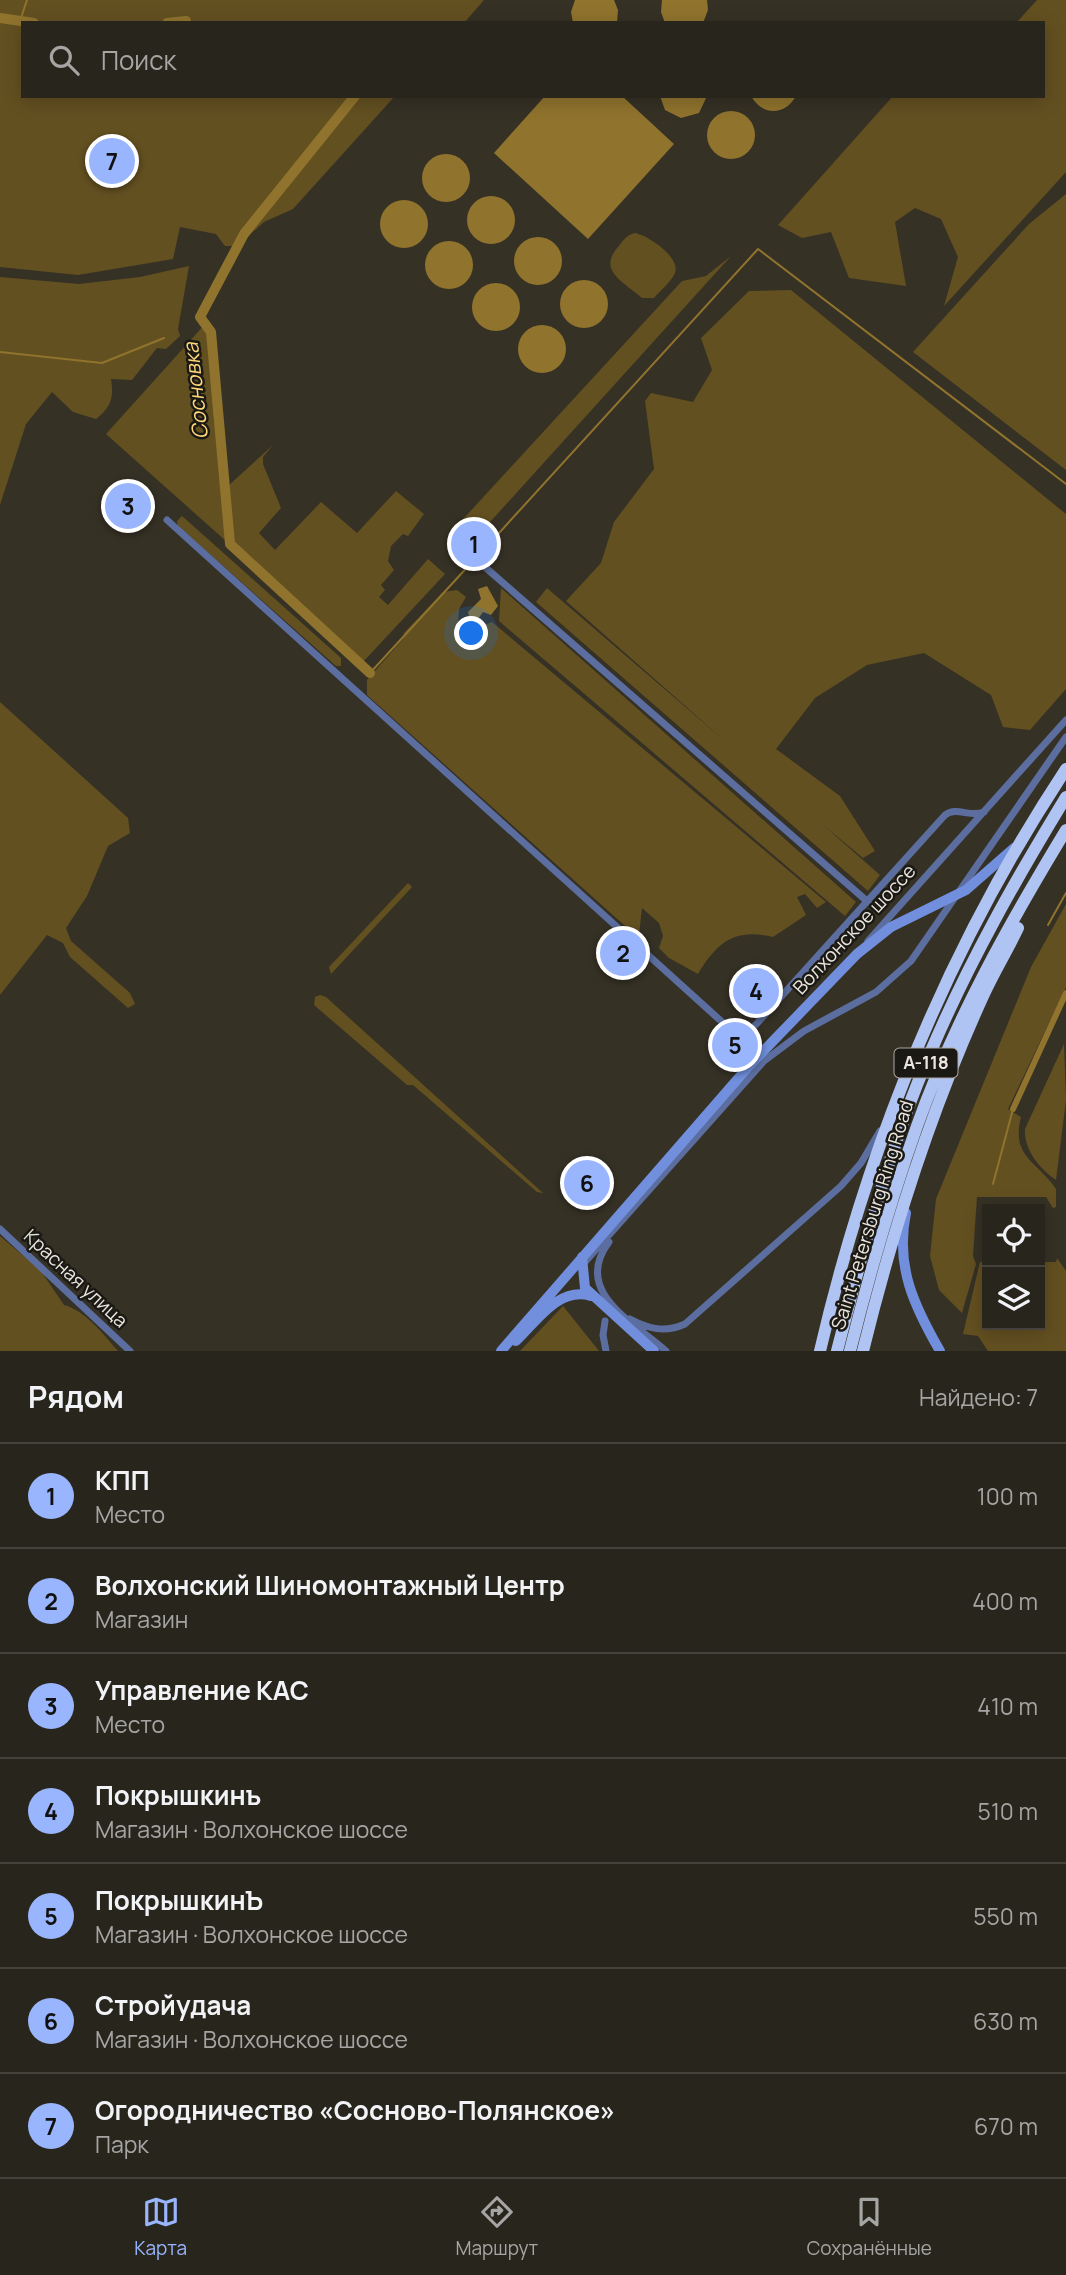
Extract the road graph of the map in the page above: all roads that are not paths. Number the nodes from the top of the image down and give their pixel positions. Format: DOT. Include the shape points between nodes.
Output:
graph roads {
  1 [pos="167,520"];
  2 [pos="470,554"];
  3 [pos="1066,720"];
  4 [pos="1066,737"];
  5 [pos="1066,769"];
  6 [pos="1066,797"];
  7 [pos="961,812"];
  8 [pos="984,812"];
  9 [pos="1066,830"];
  10 [pos="965,833"];
  11 [pos="1026,834"];
  12 [pos="1057,846"];
  13 [pos="868,902"];
  14 [pos="856,954"];
  15 [pos="892,1109"];
  16 [pos="917,1163"];
  17 [pos="630,1213"];
  18 [pos="0,1229"];
  19 [pos="582,1261"];
  20 [pos="592,1296"];
  21 [pos="617,1317"];
  22 [pos="630,1319"];
  23 [pos="605,1321"];
  24 [pos="518,1339"];
  25 [pos="130,1351"];
  26 [pos="501,1351"];
  27 [pos="507,1351"];
  28 [pos="606,1351"];
  29 [pos="643,1351"];
  30 [pos="654,1351"];
  31 [pos="666,1351"];
  32 [pos="820,1351"];
  33 [pos="837,1351"];
  34 [pos="850,1351"];
  35 [pos="863,1351"];
  36 [pos="940,1351"];
  1 -- 13 [label="street" via="742,1040"];
  2 -- 13 [label="street"];
  3 -- 8 [label="street, Волхонское шоссе"];
  4 -- 17 [label="street, Волхонское шоссе" via="911,961 876,992 814,1025 764,1060"];
  5 -- 11 [label="highway"];
  6 -- 33 [label="highway, Saint Petersburg Ring Road / А-118" via="994,920 930,1052 877,1200"];
  7 -- 8 [label="street"];
  7 -- 10 [label="street"];
  7 -- 13 [label="street" via="945,815"];
  8 -- 10 [label="street, Волхонское шоссе"];
  9 -- 12 [label="highway, Saint Petersburg Ring Road / А-118"];
  10 -- 14 [label="street, Волхонское шоссе"];
  11 -- 14 [label="main road" via="966,890 891,928"];
  11 -- 15 [label="highway" via="954,970"];
  12 -- 16 [label="highway" via="985,992"];
  12 -- 34 [label="highway, Saint Petersburg Ring Road / А-118" via="989,965 918,1124"];
  14 -- 19 [label="main road, Волхонское шоссе" via="749,1066"];
  15 -- 22 [label="street" via="869,1151 841,1186 685,1324 660,1329"];
  15 -- 32 [label="highway" via="850,1235"];
  16 -- 35 [label="highway" via="894,1230"];
  16 -- 36 [label="main road" via="904,1221 903,1269 917,1312"];
  17 -- 19 [label="street, Волхонское шоссе"];
  17 -- 22 [label="street" via="600,1256 595,1273 600,1291"];
  18 -- 25 [label="street, Красная улица"];
  19 -- 20 [label="main road" via="583,1282"];
  19 -- 24 [label="street, Волхонское шоссе"];
  19 -- 26 [label="main road, Волхонское шоссе"];
  20 -- 21 [label="main road"];
  20 -- 24 [label="main road" via="574,1294 558,1300"];
  21 -- 29 [label="main road"];
  21 -- 30 [label="main road"];
  22 -- 31 [label="street"];
  23 -- 28 [label="street"];
  24 -- 27 [label="main road, Волхонское шоссе"];
}
